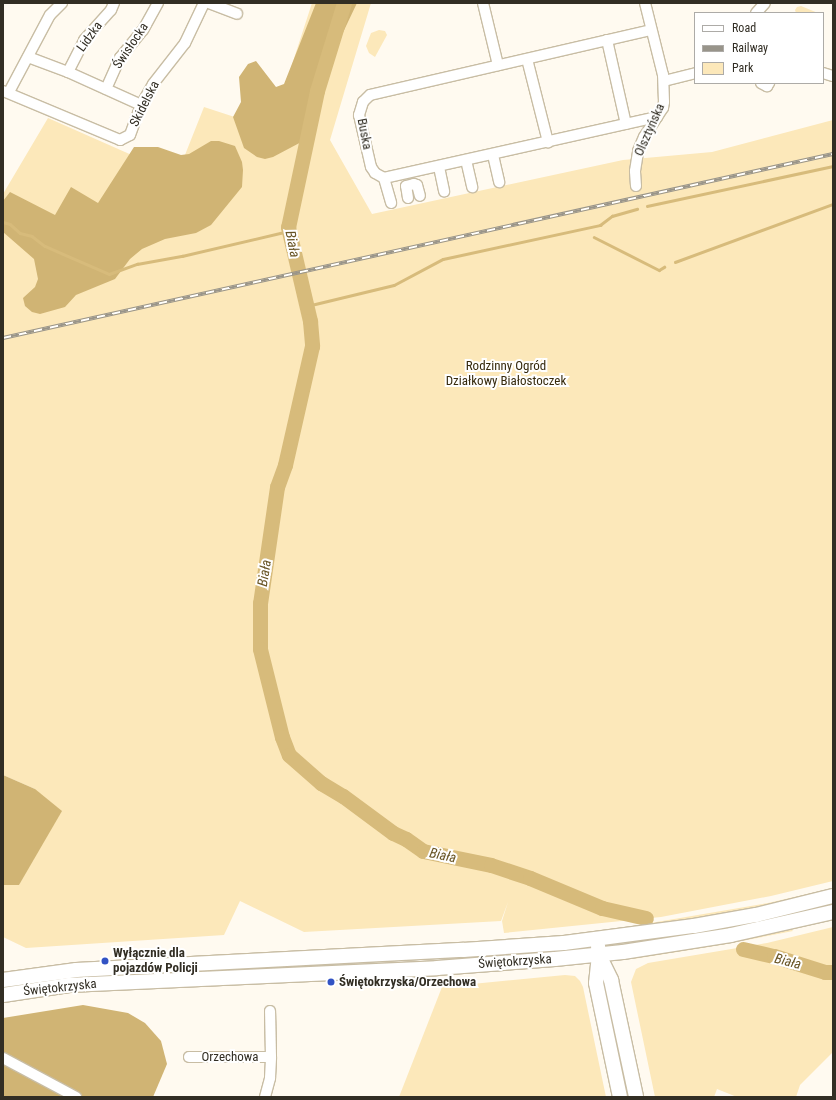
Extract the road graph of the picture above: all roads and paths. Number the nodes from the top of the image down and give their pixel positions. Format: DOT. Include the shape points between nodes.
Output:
graph roads {
  1 [pos="62,3"];
  2 [pos="114,3"];
  3 [pos="158,3"];
  4 [pos="204,3"];
  5 [pos="209,3"];
  6 [pos="483,3"];
  7 [pos="645,3"];
  8 [pos="765,3"];
  9 [pos="757,12"];
  10 [pos="237,14"];
  11 [pos="651,30"];
  12 [pos="607,40"];
  13 [pos="28,57"];
  14 [pos="527,59"];
  15 [pos="498,65"];
  16 [pos="68,72"];
  17 [pos="694,73"];
  18 [pos="664,81"];
  19 [pos="106,89"];
  20 [pos="6,92"];
  21 [pos="141,105"];
  22 [pos="657,116"];
  23 [pos="626,124"];
  24 [pos="548,142"];
  25 [pos="493,155"];
  26 [pos="466,160"];
  27 [pos="439,167"];
  28 [pos="410,173"];
  29 [pos="384,178"];
  30 [pos="499,182"];
  31 [pos="413,184"];
  32 [pos="636,186"];
  33 [pos="472,187"];
  34 [pos="444,191"];
  35 [pos="420,196"];
  36 [pos="408,198"];
  37 [pos="391,203"];
  38 [pos="833,896"];
  39 [pos="795,906"];
  40 [pos="833,912"];
  41 [pos="798,921"];
  42 [pos="597,939"];
  43 [pos="599,955"];
  44 [pos="3,980"];
  45 [pos="3,996"];
  46 [pos="270,1011"];
  47 [pos="189,1056"];
  48 [pos="271,1057"];
  49 [pos="3,1058"];
  50 [pos="76,1097"];
  51 [pos="265,1097"];
  52 [pos="620,1097"];
  53 [pos="636,1097"];
  1 -- 13 [label="street, Skidelska" via="50,15"];
  2 -- 16 [label="street, Lidzka" via="111,10 84,40"];
  3 -- 19 [label="street, Świsłocka" via="142,30 120,58"];
  4 -- 21 [label="street, Skidelska" via="185,43 153,84"];
  5 -- 10 [label="street"];
  6 -- 15 [label="street"];
  7 -- 11 [label="street, Olsztyńska"];
  8 -- 9 [label="street"];
  11 -- 12 [label="street, Buska"];
  11 -- 18 [label="street, Olsztyńska"];
  12 -- 14 [label="street, Buska"];
  12 -- 23 [label="street"];
  13 -- 16 [label="street"];
  13 -- 20 [label="street, Skidelska"];
  14 -- 15 [label="street, Buska"];
  14 -- 24 [label="street"];
  15 -- 29 [label="street, Buska" via="367,97 359,115 371,167"];
  16 -- 19 [label="street"];
  17 -- 18 [label="street"];
  18 -- 22 [label="street, Olsztyńska" via="664,105"];
  19 -- 21 [label="street"];
  20 -- 21 [label="street, Skidelska" via="120,140 130,135"];
  22 -- 23 [label="street"];
  22 -- 32 [label="street, Olsztyńska" via="644,137 637,156"];
  23 -- 24 [label="street"];
  24 -- 25 [label="street"];
  25 -- 26 [label="street"];
  25 -- 30 [label="street"];
  26 -- 27 [label="street"];
  26 -- 33 [label="street"];
  27 -- 28 [label="street"];
  27 -- 34 [label="street"];
  28 -- 29 [label="street"];
  28 -- 31 [label="street"];
  29 -- 37 [label="street"];
  31 -- 35 [label="street" via="417,185"];
  31 -- 36 [label="street" via="406,186"];
  38 -- 39 [label="main road, Świętokrzyska"];
  39 -- 41 [label="main road"];
  39 -- 42 [label="main road, Świętokrzyska" via="694,926"];
  40 -- 41 [label="main road, Świętokrzyska"];
  41 -- 43 [label="main road, Świętokrzyska" via="731,935"];
  42 -- 43 [label="main road"];
  42 -- 44 [label="main road, Świętokrzyska" via="514,948 76,970"];
  43 -- 45 [label="main road, Świętokrzyska" via="437,968 69,985"];
  43 -- 52 [label="main road" via="596,984"];
  43 -- 53 [label="main road" via="612,980"];
  46 -- 48 [label="street, Orzechowa"];
  47 -- 48 [label="street, Orzechowa"];
  48 -- 51 [label="street, Orzechowa" via="270,1078"];
  49 -- 50 [label="street"];
}
